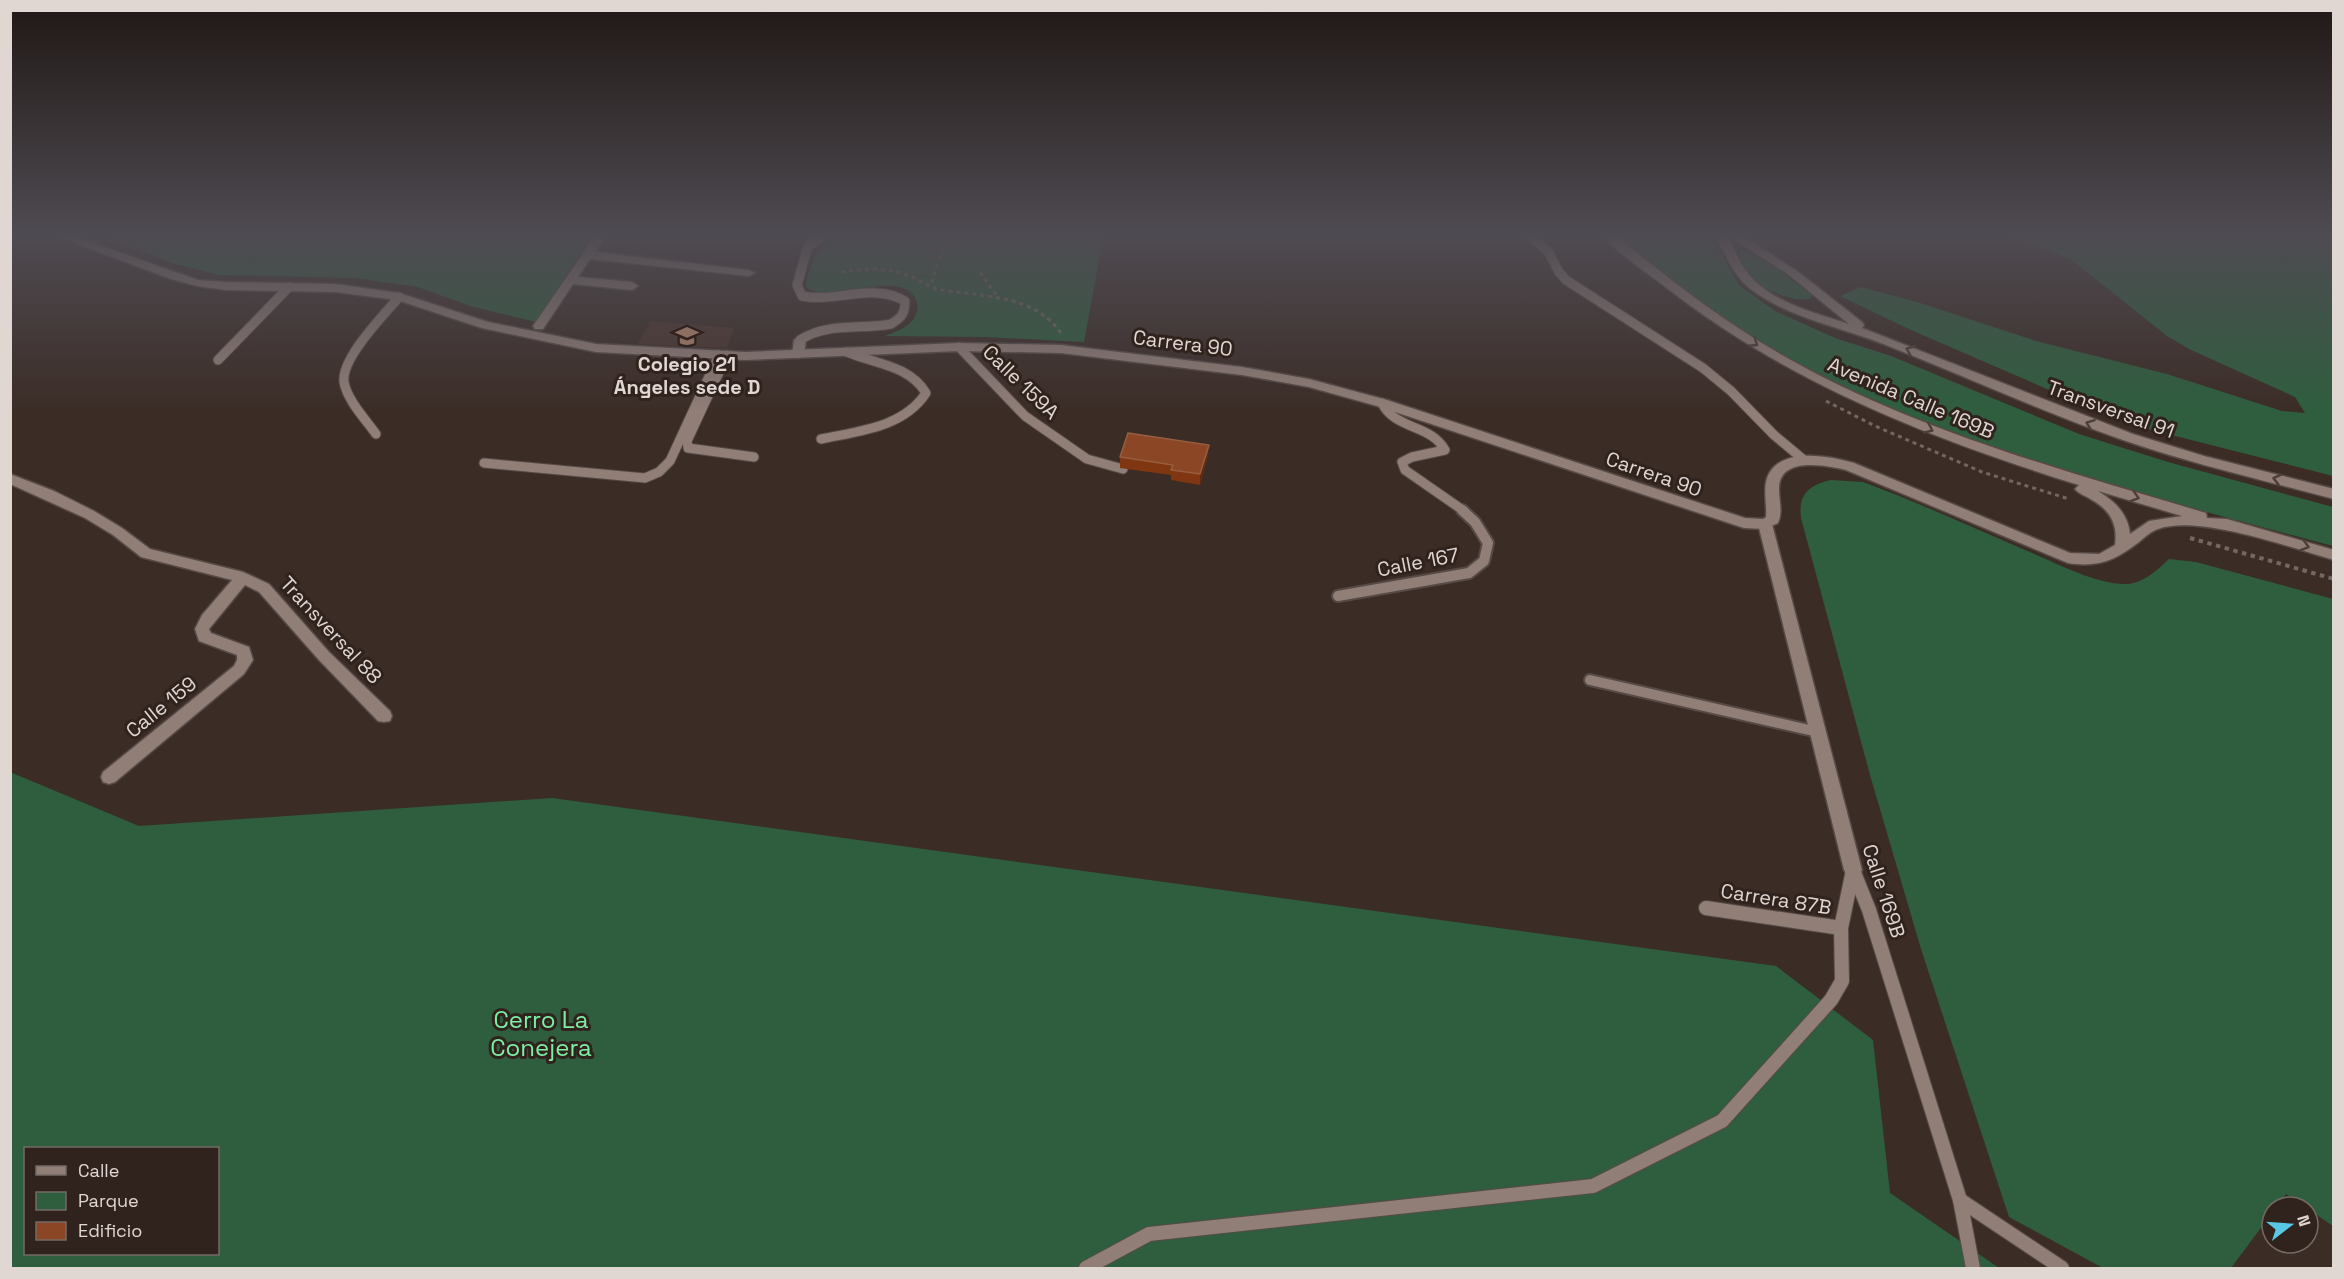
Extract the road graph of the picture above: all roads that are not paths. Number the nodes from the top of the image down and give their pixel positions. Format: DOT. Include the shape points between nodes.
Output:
graph roads {
  1 [pos="284,293"];
  2 [pos="368,293"];
  3 [pos="561,293"];
  4 [pos="800,293"];
  5 [pos="872,293"];
  6 [pos="890,293"];
  7 [pos="1586,293"];
  8 [pos="1682,293"];
  9 [pos="1765,293"];
  10 [pos="1817,293"];
  11 [pos="399,297"];
  12 [pos="539,326"];
  13 [pos="1882,339"];
  14 [pos="801,340"];
  15 [pos="959,347"];
  16 [pos="847,352"];
  17 [pos="798,354"];
  18 [pos="723,355"];
  19 [pos="219,360"];
  20 [pos="1382,403"];
  21 [pos="376,434"];
  22 [pos="821,440"];
  23 [pos="754,457"];
  24 [pos="1804,460"];
  25 [pos="484,463"];
  26 [pos="2018,463"];
  27 [pos="1123,470"];
  28 [pos="10,479"];
  29 [pos="2334,494"];
  30 [pos="1765,524"];
  31 [pos="2235,527"];
  32 [pos="2122,549"];
  33 [pos="2334,555"];
  34 [pos="243,577"];
  35 [pos="1338,596"];
  36 [pos="1590,680"];
  37 [pos="384,716"];
  38 [pos="1818,732"];
  39 [pos="109,777"];
  40 [pos="1853,870"];
  41 [pos="1706,908"];
  42 [pos="1841,928"];
  43 [pos="1960,1200"];
  44 [pos="1086,1269"];
  45 [pos="1973,1269"];
  46 [pos="2062,1269"];
  1 -- 19 [label="lane"];
  2 -- 11 [label="street, Carrera 90"];
  3 -- 12 [label="street"];
  4 -- 5 [label="lane" via="815,300 828,300"];
  6 -- 14 [label="lane" via="905,301 900,319 886,324 813,331"];
  7 -- 24 [label="lane" via="1703,368"];
  8 -- 26 [label="street, Avenida Calle 169B, one-way" via="1756,345 1801,371 1913,422"];
  9 -- 13 [label="street, Avenida Calle 169B" via="1800,311"];
  10 -- 13 [label="street" via="1851,321"];
  11 -- 18 [label="street, Carrera 90" via="486,325 596,348"];
  11 -- 21 [label="lane" via="345,371 344,381"];
  29 -- 13 [label="street, Transversal 91, one-way" via="2127,437"];
  14 -- 17 [label="street"];
  15 -- 16 [label="street, Carrera 90"];
  15 -- 20 [label="street, Carrera 90" via="1068,349 1242,371 1309,383"];
  15 -- 27 [label="lane, Calle 159A" via="1025,416 1087,459"];
  16 -- 17 [label="street, Carrera 90"];
  16 -- 22 [label="lane" via="910,375 922,383 926,393 910,414"];
  17 -- 18 [label="street, Carrera 90"];
  18 -- 23 [label="lane" via="687,441 688,448"];
  18 -- 25 [label="lane" via="670,460 659,472 645,478"];
  20 -- 30 [label="street, Carrera 90" via="1708,513"];
  20 -- 35 [label="lane, Calle 167" via="1391,418 1443,444 1445,450 1438,455 1407,458 1402,462 1405,470 1470,517 1483,531 1488,546 1484,561 1469,573"];
  24 -- 30 [label="street" via="1785,466 1774,478 1775,510 1773,519"];
  24 -- 32 [label="street" via="1849,466 2068,558 2103,560"];
  26 -- 31 [label="street, Avenida Calle 169B, one-way"];
  26 -- 32 [label="street" via="2089,492 2111,506 2123,524"];
  28 -- 34 [label="street, Transversal 88" via="99,519 118,531 132,547 146,553"];
  30 -- 38 [label="street, Calle 169B"];
  31 -- 32 [label="street" via="2165,522 2152,525"];
  31 -- 33 [label="street, one-way"];
  34 -- 37 [label="street, Transversal 88" via="264,588"];
  34 -- 39 [label="street, Calle 159" via="202,629 204,638 244,651 245,660 239,670"];
  36 -- 38 [label="lane"];
  38 -- 40 [label="street, Calle 169B"];
  40 -- 42 [label="lane"];
  40 -- 43 [label="lane, Calle 169B"];
  41 -- 42 [label="lane, Carrera 87B"];
  42 -- 44 [label="lane" via="1842,981 1831,1000 1722,1121 1593,1185 1149,1234"];
  43 -- 45 [label="lane, Calle 169B"];
  43 -- 46 [label="lane"];
}
